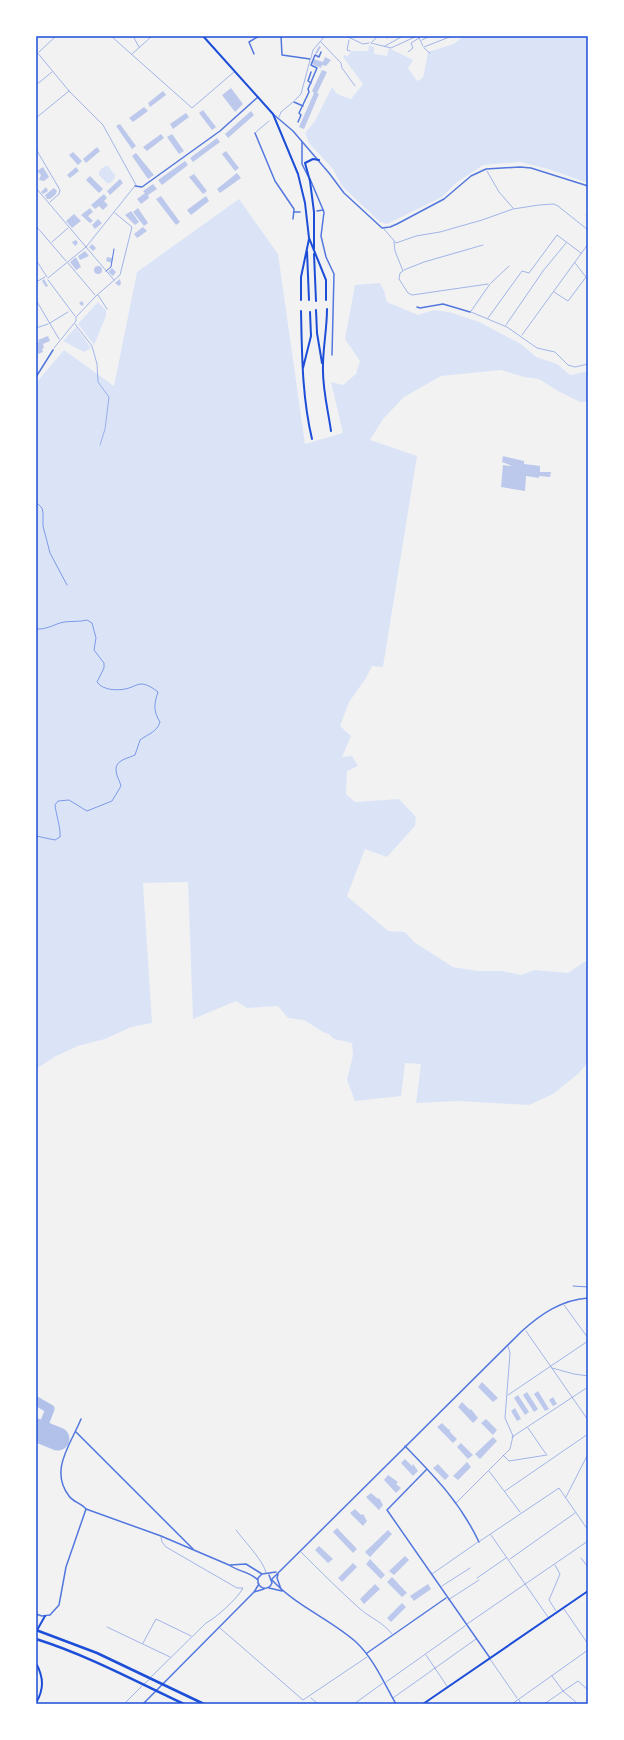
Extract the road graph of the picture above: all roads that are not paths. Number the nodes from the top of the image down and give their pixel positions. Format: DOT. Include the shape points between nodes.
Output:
graph roads {
  1 [pos="56,36"];
  2 [pos="111,36"];
  3 [pos="133,36"];
  4 [pos="152,36"];
  5 [pos="203,36"];
  6 [pos="259,36"];
  7 [pos="281,36"];
  8 [pos="325,36"];
  9 [pos="346,36"];
  10 [pos="378,36"];
  11 [pos="390,36"];
  12 [pos="403,36"];
  13 [pos="418,36"];
  14 [pos="430,36"];
  15 [pos="452,36"];
  16 [pos="388,38"];
  17 [pos="420,38"];
  18 [pos="350,39"];
  19 [pos="420,40"];
  20 [pos="320,41"];
  21 [pos="371,43"];
  22 [pos="384,46"];
  23 [pos="424,46"];
  24 [pos="139,47"];
  25 [pos="36,50"];
  26 [pos="350,51"];
  27 [pos="38,52"];
  28 [pos="321,52"];
  29 [pos="408,52"];
  30 [pos="430,53"];
  31 [pos="36,54"];
  32 [pos="131,54"];
  33 [pos="254,54"];
  34 [pos="310,59"];
  35 [pos="53,71"];
  36 [pos="235,71"];
  37 [pos="312,72"];
  38 [pos="311,82"];
  39 [pos="36,85"];
  40 [pos="355,86"];
  41 [pos="69,91"];
  42 [pos="258,97"];
  43 [pos="294,102"];
  44 [pos="303,106"];
  45 [pos="273,114"];
  46 [pos="36,118"];
  47 [pos="278,118"];
  48 [pos="269,121"];
  49 [pos="298,122"];
  50 [pos="255,134"];
  51 [pos="302,142"];
  52 [pos="36,149"];
  53 [pos="319,160"];
  54 [pos="486,169"];
  55 [pos="310,178"];
  56 [pos="135,186"];
  57 [pos="588,186"];
  58 [pos="36,188"];
  59 [pos="49,203"];
  60 [pos="513,209"];
  61 [pos="323,210"];
  62 [pos="317,211"];
  63 [pos="294,212"];
  64 [pos="300,212"];
  65 [pos="114,213"];
  66 [pos="586,216"];
  67 [pos="588,218"];
  68 [pos="293,219"];
  69 [pos="36,226"];
  70 [pos="69,227"];
  71 [pos="382,228"];
  72 [pos="588,230"];
  73 [pos="309,238"];
  74 [pos="51,242"];
  75 [pos="394,242"];
  76 [pos="567,242"];
  77 [pos="588,244"];
  78 [pos="483,245"];
  79 [pos="86,247"];
  80 [pos="307,248"];
  81 [pos="114,249"];
  82 [pos="314,251"];
  83 [pos="581,253"];
  84 [pos="36,260"];
  85 [pos="67,262"];
  86 [pos="574,262"];
  87 [pos="509,266"];
  88 [pos="106,271"];
  89 [pos="403,271"];
  90 [pos="46,276"];
  91 [pos="48,278"];
  92 [pos="114,280"];
  93 [pos="36,282"];
  94 [pos="490,284"];
  95 [pos="552,292"];
  96 [pos="97,294"];
  97 [pos="96,296"];
  98 [pos="36,300"];
  99 [pos="301,300"];
  100 [pos="309,300"];
  101 [pos="316,300"];
  102 [pos="326,300"];
  103 [pos="417,307"];
  104 [pos="108,309"];
  105 [pos="326,309"];
  106 [pos="316,310"];
  107 [pos="70,311"];
  108 [pos="301,311"];
  109 [pos="310,312"];
  110 [pos="470,312"];
  111 [pos="76,317"];
  112 [pos="488,318"];
  113 [pos="74,323"];
  114 [pos="49,324"];
  115 [pos="505,326"];
  116 [pos="36,328"];
  117 [pos="521,336"];
  118 [pos="60,340"];
  119 [pos="53,350"];
  120 [pos="332,355"];
  121 [pos="588,364"];
  122 [pos="323,366"];
  123 [pos="302,371"];
  124 [pos="36,377"];
  125 [pos="331,431"];
  126 [pos="312,439"];
  127 [pos="100,445"];
  128 [pos="588,1298"];
  129 [pos="563,1303"];
  130 [pos="524,1328"];
  131 [pos="588,1338"];
  132 [pos="588,1341"];
  133 [pos="507,1345"];
  134 [pos="550,1366"];
  135 [pos="552,1368"];
  136 [pos="588,1376"];
  137 [pos="588,1387"];
  138 [pos="507,1396"];
  139 [pos="573,1398"];
  140 [pos="81,1419"];
  141 [pos="588,1420"];
  142 [pos="528,1427"];
  143 [pos="76,1432"];
  144 [pos="588,1434"];
  145 [pos="512,1437"];
  146 [pos="405,1446"];
  147 [pos="588,1454"];
  148 [pos="503,1455"];
  149 [pos="427,1469"];
  150 [pos="489,1470"];
  151 [pos="504,1491"];
  152 [pos="566,1497"];
  153 [pos="456,1503"];
  154 [pos="86,1509"];
  155 [pos="576,1512"];
  156 [pos="521,1513"];
  157 [pos="236,1530"];
  158 [pos="588,1530"];
  159 [pos="490,1534"];
  160 [pos="161,1536"];
  161 [pos="588,1541"];
  162 [pos="479,1542"];
  163 [pos="194,1550"];
  164 [pos="300,1550"];
  165 [pos="506,1557"];
  166 [pos="581,1558"];
  167 [pos="508,1560"];
  168 [pos="554,1564"];
  169 [pos="229,1565"];
  170 [pos="588,1567"];
  171 [pos="470,1568"];
  172 [pos="278,1572"];
  173 [pos="262,1574"];
  174 [pos="268,1574"];
  175 [pos="430,1575"];
  176 [pos="477,1578"];
  177 [pos="258,1580"];
  178 [pos="272,1580"];
  179 [pos="479,1580"];
  180 [pos="259,1584"];
  181 [pos="526,1584"];
  182 [pos="266,1588"];
  183 [pos="439,1588"];
  184 [pos="282,1591"];
  185 [pos="588,1591"];
  186 [pos="254,1592"];
  187 [pos="446,1598"];
  188 [pos="448,1600"];
  189 [pos="563,1608"];
  190 [pos="557,1612"];
  191 [pos="36,1614"];
  192 [pos="45,1616"];
  193 [pos="549,1618"];
  194 [pos="466,1625"];
  195 [pos="107,1627"];
  196 [pos="219,1628"];
  197 [pos="36,1631"];
  198 [pos="392,1636"];
  199 [pos="193,1637"];
  200 [pos="36,1639"];
  201 [pos="476,1639"];
  202 [pos="143,1643"];
  203 [pos="588,1644"];
  204 [pos="588,1650"];
  205 [pos="425,1654"];
  206 [pos="368,1655"];
  207 [pos="172,1657"];
  208 [pos="490,1658"];
  209 [pos="36,1663"];
  210 [pos="435,1668"];
  211 [pos="552,1676"];
  212 [pos="384,1683"];
  213 [pos="448,1687"];
  214 [pos="588,1690"];
  215 [pos="563,1691"];
  216 [pos="310,1697"];
  217 [pos="392,1698"];
  218 [pos="518,1699"];
  219 [pos="36,1704"];
  220 [pos="124,1704"];
  221 [pos="144,1704"];
  222 [pos="184,1704"];
  223 [pos="204,1704"];
  224 [pos="318,1704"];
  225 [pos="354,1704"];
  226 [pos="396,1704"];
  227 [pos="423,1704"];
  228 [pos="512,1704"];
  229 [pos="521,1704"];
  230 [pos="544,1704"];
  231 [pos="578,1704"];
  1 -- 27 [label="lane"];
  2 -- 32 [label="lane"];
  3 -- 24 [label="lane"];
  4 -- 24 [label="lane"];
  5 -- 36 [label="main road"];
  6 -- 33 [label="street" via="249,42"];
  7 -- 34 [label="street" via="282,55"];
  8 -- 20 [label="lane"];
  9 -- 18 [label="lane"];
  10 -- 21 [label="lane"];
  11 -- 16 [label="lane"];
  12 -- 22 [label="lane"];
  13 -- 17 [label="lane"];
  13 -- 22 [label="lane" via="391,48"];
  14 -- 19 [label="lane"];
  15 -- 23 [label="lane"];
  17 -- 19 [label="lane"];
  17 -- 29 [label="lane" via="411,43 413,48"];
  18 -- 21 [label="lane" via="363,44"];
  18 -- 26 [label="lane" via="347,50"];
  19 -- 23 [label="lane"];
  20 -- 34 [label="lane"];
  20 -- 40 [label="lane" via="341,63"];
  21 -- 22 [label="lane"];
  23 -- 30 [label="lane"];
  24 -- 32 [label="lane"];
  25 -- 27 [label="lane"];
  27 -- 31 [label="lane"];
  27 -- 35 [label="lane"];
  28 -- 38 [label="street" via="319,57 315,55 311,65 317,68"];
  32 -- 36 [label="lane" via="192,108"];
  34 -- 43 [label="lane" via="301,94"];
  35 -- 39 [label="lane"];
  35 -- 41 [label="lane"];
  36 -- 42 [label="main road"];
  37 -- 38 [label="street" via="308,81"];
  38 -- 44 [label="street"];
  41 -- 46 [label="lane"];
  41 -- 56 [label="lane" via="103,125"];
  42 -- 45 [label="main road"];
  42 -- 56 [label="street" via="220,131 142,187"];
  43 -- 44 [label="street"];
  43 -- 47 [label="lane" via="281,112"];
  44 -- 49 [label="street"];
  45 -- 47 [label="street"];
  45 -- 73 [label="main road" via="298,174"];
  47 -- 51 [label="street"];
  48 -- 50 [label="lane"];
  50 -- 63 [label="street" via="275,181"];
  51 -- 53 [label="street"];
  51 -- 55 [label="street" via="302,164"];
  52 -- 59 [label="lane" via="60,190"];
  53 -- 55 [label="main road" via="313,159 306,163"];
  53 -- 71 [label="street" via="344,193"];
  54 -- 57 [label="street" via="531,168"];
  54 -- 60 [label="lane" via="499,192"];
  54 -- 71 [label="street" via="471,176 444,199 397,224"];
  55 -- 61 [label="street"];
  55 -- 82 [label="main road" via="314,212"];
  56 -- 65 [label="lane"];
  58 -- 59 [label="lane"];
  59 -- 70 [label="lane"];
  60 -- 72 [label="lane" via="554,204"];
  60 -- 75 [label="lane" via="447,230"];
  61 -- 62 [label="street"];
  61 -- 120 [label="street" via="321,236 326,257 334,274"];
  63 -- 64 [label="street"];
  63 -- 68 [label="street"];
  65 -- 79 [label="lane"];
  65 -- 92 [label="lane" via="132,227 121,273"];
  66 -- 67 [label="lane"];
  69 -- 74 [label="lane"];
  70 -- 74 [label="lane"];
  70 -- 79 [label="lane"];
  71 -- 75 [label="lane"];
  73 -- 80 [label="main road"];
  73 -- 82 [label="main road"];
  74 -- 85 [label="lane"];
  75 -- 89 [label="lane"];
  76 -- 83 [label="lane"];
  76 -- 112 [label="lane" via="557,235 529,273 522,271"];
  76 -- 115 [label="lane" via="543,271"];
  77 -- 83 [label="lane"];
  78 -- 89 [label="lane" via="424,262"];
  79 -- 85 [label="lane"];
  79 -- 88 [label="lane"];
  80 -- 99 [label="main road" via="300,277"];
  80 -- 100 [label="main road"];
  81 -- 88 [label="street" via="110,267"];
  82 -- 101 [label="main road"];
  82 -- 102 [label="main road" via="326,280"];
  83 -- 86 [label="lane"];
  84 -- 90 [label="lane"];
  85 -- 91 [label="lane"];
  85 -- 97 [label="lane"];
  86 -- 95 [label="lane"];
  86 -- 95 [label="lane" via="586,277 568,301"];
  87 -- 94 [label="lane"];
  88 -- 92 [label="lane"];
  89 -- 94 [label="lane" via="399,279 412,295"];
  90 -- 91 [label="lane"];
  90 -- 93 [label="lane"];
  91 -- 107 [label="lane"];
  92 -- 96 [label="lane"];
  94 -- 110 [label="lane"];
  95 -- 117 [label="lane"];
  96 -- 97 [label="lane"];
  96 -- 104 [label="lane"];
  97 -- 111 [label="lane"];
  98 -- 114 [label="lane"];
  103 -- 110 [label="street" via="443,304"];
  105 -- 122 [label="main road" via="327,330"];
  106 -- 122 [label="main road"];
  107 -- 111 [label="lane"];
  107 -- 114 [label="lane"];
  108 -- 123 [label="main road"];
  109 -- 123 [label="main road" via="310,336"];
  110 -- 112 [label="lane"];
  111 -- 113 [label="lane"];
  112 -- 115 [label="lane"];
  113 -- 118 [label="lane"];
  113 -- 127 [label="lane" via="92,346 98,382 109,398"];
  114 -- 116 [label="lane"];
  114 -- 118 [label="lane"];
  115 -- 117 [label="lane"];
  117 -- 121 [label="lane" via="537,348 555,352 568,365"];
  118 -- 119 [label="lane"];
  119 -- 124 [label="street"];
  122 -- 125 [label="main road" via="324,392"];
  123 -- 126 [label="main road" via="307,420"];
  128 -- 129 [label="street"];
  129 -- 130 [label="street" via="542,1314"];
  129 -- 131 [label="lane"];
  130 -- 133 [label="street"];
  130 -- 134 [label="lane"];
  132 -- 134 [label="lane"];
  133 -- 138 [label="lane" via="510,1353"];
  133 -- 146 [label="street"];
  134 -- 135 [label="lane"];
  134 -- 138 [label="lane"];
  135 -- 136 [label="lane"];
  135 -- 139 [label="lane"];
  137 -- 139 [label="lane"];
  138 -- 145 [label="lane" via="505,1418"];
  139 -- 141 [label="lane"];
  139 -- 142 [label="lane"];
  140 -- 143 [label="street"];
  142 -- 145 [label="lane"];
  142 -- 148 [label="lane" via="547,1455 509,1461"];
  143 -- 154 [label="street" via="60,1463 61,1475 69,1497"];
  143 -- 163 [label="street"];
  144 -- 151 [label="lane"];
  145 -- 148 [label="lane" via="510,1449"];
  146 -- 149 [label="street"];
  146 -- 164 [label="street"];
  147 -- 152 [label="lane"];
  148 -- 150 [label="lane"];
  149 -- 153 [label="street"];
  149 -- 175 [label="street" via="387,1510"];
  150 -- 151 [label="lane"];
  150 -- 153 [label="lane"];
  151 -- 156 [label="lane"];
  152 -- 155 [label="lane"];
  152 -- 156 [label="lane" via="559,1488"];
  153 -- 162 [label="street" via="468,1519"];
  154 -- 160 [label="street"];
  154 -- 192 [label="street" via="66,1567 59,1605"];
  155 -- 158 [label="lane"];
  155 -- 167 [label="lane"];
  156 -- 159 [label="lane"];
  157 -- 174 [label="lane" via="264,1565"];
  159 -- 162 [label="lane"];
  159 -- 165 [label="lane"];
  160 -- 163 [label="street"];
  160 -- 199 [label="lane" via="166,1547 237,1588 243,1588 234,1600"];
  161 -- 168 [label="lane"];
  162 -- 175 [label="lane"];
  163 -- 169 [label="street"];
  164 -- 172 [label="street"];
  164 -- 198 [label="lane" via="361,1609 385,1625"];
  165 -- 167 [label="lane"];
  165 -- 176 [label="lane"];
  166 -- 170 [label="lane"];
  167 -- 181 [label="lane"];
  168 -- 181 [label="lane"];
  168 -- 190 [label="lane" via="560,1574 550,1600"];
  169 -- 173 [label="street" via="246,1564"];
  169 -- 177 [label="street" via="247,1571"];
  171 -- 183 [label="lane"];
  172 -- 174 [label="street"];
  172 -- 178 [label="street"];
  172 -- 184 [label="street" via="277,1578"];
  173 -- 174 [label="street"];
  173 -- 177 [label="street"];
  174 -- 178 [label="street"];
  175 -- 183 [label="street"];
  177 -- 180 [label="street"];
  178 -- 182 [label="street" via="271,1585"];
  178 -- 184 [label="street"];
  179 -- 188 [label="lane"];
  180 -- 182 [label="street"];
  180 -- 186 [label="street"];
  181 -- 193 [label="lane"];
  181 -- 194 [label="lane"];
  182 -- 184 [label="street"];
  182 -- 186 [label="street"];
  183 -- 187 [label="street"];
  184 -- 206 [label="street" via="342,1630"];
  185 -- 189 [label="main road"];
  186 -- 196 [label="street"];
  187 -- 188 [label="street"];
  187 -- 198 [label="street"];
  188 -- 194 [label="street"];
  189 -- 190 [label="main road"];
  189 -- 203 [label="lane"];
  190 -- 193 [label="main road"];
  191 -- 192 [label="street"];
  192 -- 197 [label="main road"];
  193 -- 208 [label="main road"];
  194 -- 201 [label="street"];
  194 -- 205 [label="lane"];
  195 -- 202 [label="lane"];
  196 -- 216 [label="lane" via="303,1700"];
  196 -- 221 [label="street"];
  197 -- 223 [label="highway" via="97,1653"];
  198 -- 206 [label="street"];
  199 -- 202 [label="lane" via="156,1619"];
  199 -- 207 [label="lane"];
  200 -- 222 [label="highway" via="94,1661"];
  201 -- 208 [label="street"];
  201 -- 210 [label="lane"];
  202 -- 207 [label="lane"];
  204 -- 211 [label="lane"];
  205 -- 210 [label="lane"];
  205 -- 212 [label="lane"];
  206 -- 212 [label="street"];
  206 -- 216 [label="lane"];
  207 -- 220 [label="lane"];
  208 -- 213 [label="main road"];
  208 -- 218 [label="lane"];
  209 -- 219 [label="main road" via="43,1684"];
  210 -- 213 [label="lane"];
  210 -- 217 [label="lane"];
  211 -- 215 [label="lane"];
  211 -- 218 [label="lane"];
  212 -- 217 [label="street"];
  212 -- 225 [label="lane"];
  213 -- 227 [label="main road"];
  214 -- 215 [label="lane" via="578,1681"];
  215 -- 230 [label="lane"];
  215 -- 231 [label="lane"];
  216 -- 224 [label="lane"];
  217 -- 226 [label="street"];
  218 -- 228 [label="lane"];
  218 -- 229 [label="lane"];
}
